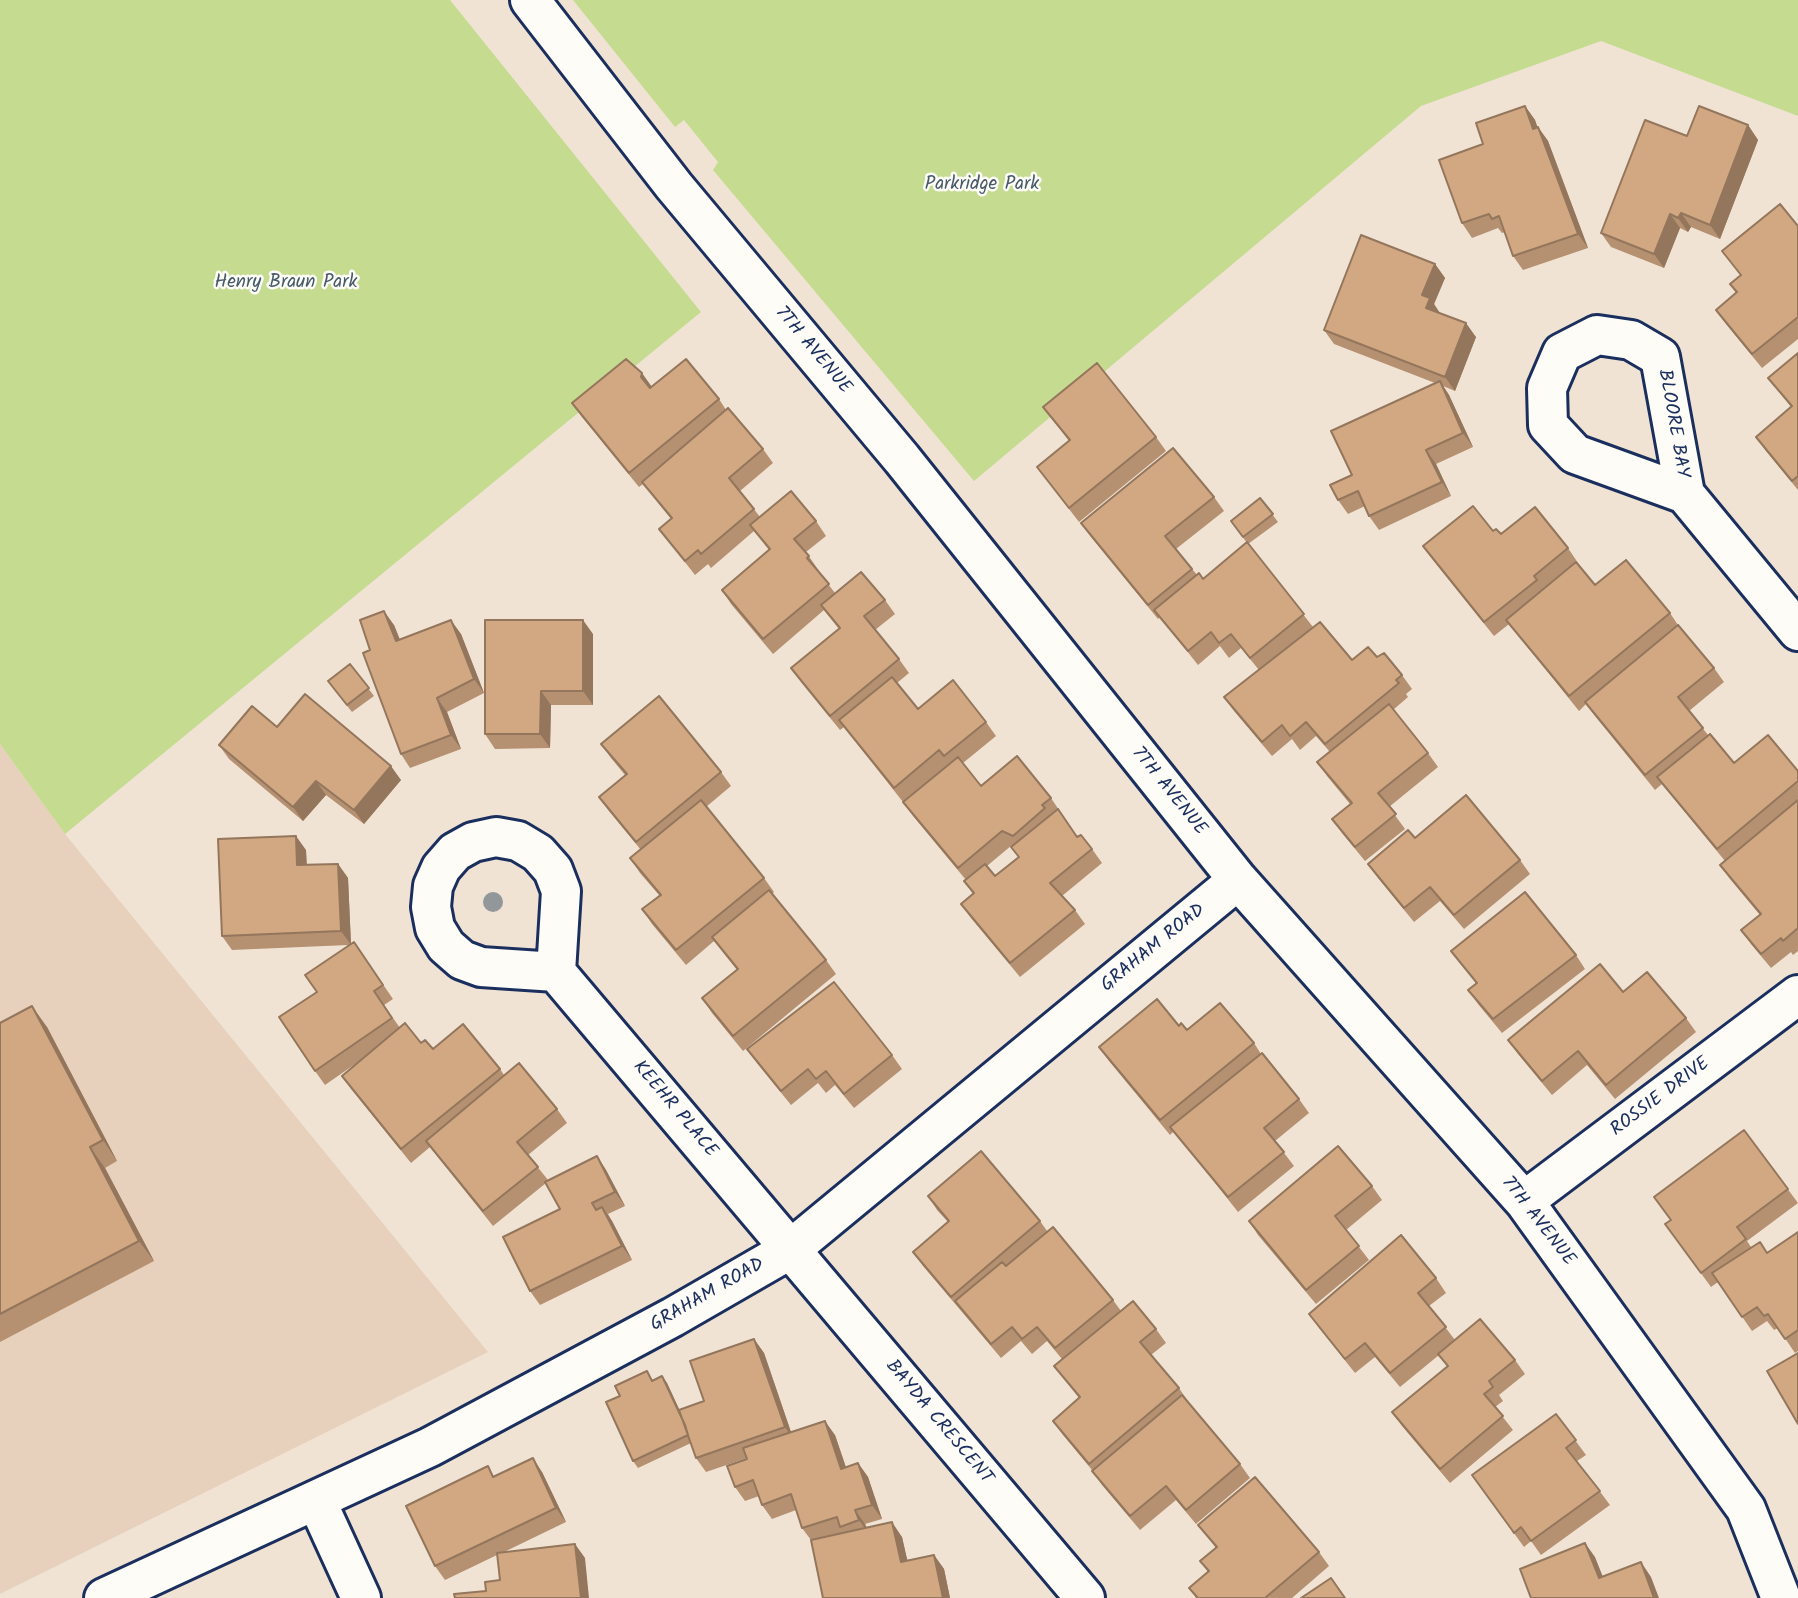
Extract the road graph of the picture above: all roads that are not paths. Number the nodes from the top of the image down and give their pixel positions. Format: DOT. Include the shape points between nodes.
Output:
graph roads {
  1 [pos="530,0"];
  2 [pos="1685,494"];
  3 [pos="1798,631"];
  4 [pos="1238,880"];
  5 [pos="556,972"];
  6 [pos="1798,995"];
  7 [pos="1524,1201"];
  8 [pos="791,1249"];
  9 [pos="317,1502"];
  10 [pos="104,1598"];
  11 [pos="361,1598"];
  12 [pos="1085,1598"];
  13 [pos="1781,1598"];
  1 -- 4 [label="street, 7TH AVENUE" via="674,186 902,459"];
  2 -- 3 [label="street, BLOORE BAY"];
  4 -- 7 [label="street, 7TH AVENUE"];
  4 -- 8 [label="street, GRAHAM ROAD"];
  5 -- 8 [label="street, KEEHR PLACE"];
  6 -- 7 [label="street, ROSSIE DRIVE"];
  7 -- 13 [label="street, 7TH AVENUE" via="1746,1508"];
  8 -- 9 [label="street, GRAHAM ROAD" via="455,1434"];
  8 -- 12 [label="street, BAYDA CRESCENT"];
  9 -- 10 [label="street, GRAHAM ROAD"];
  9 -- 11 [label="street"];
}
